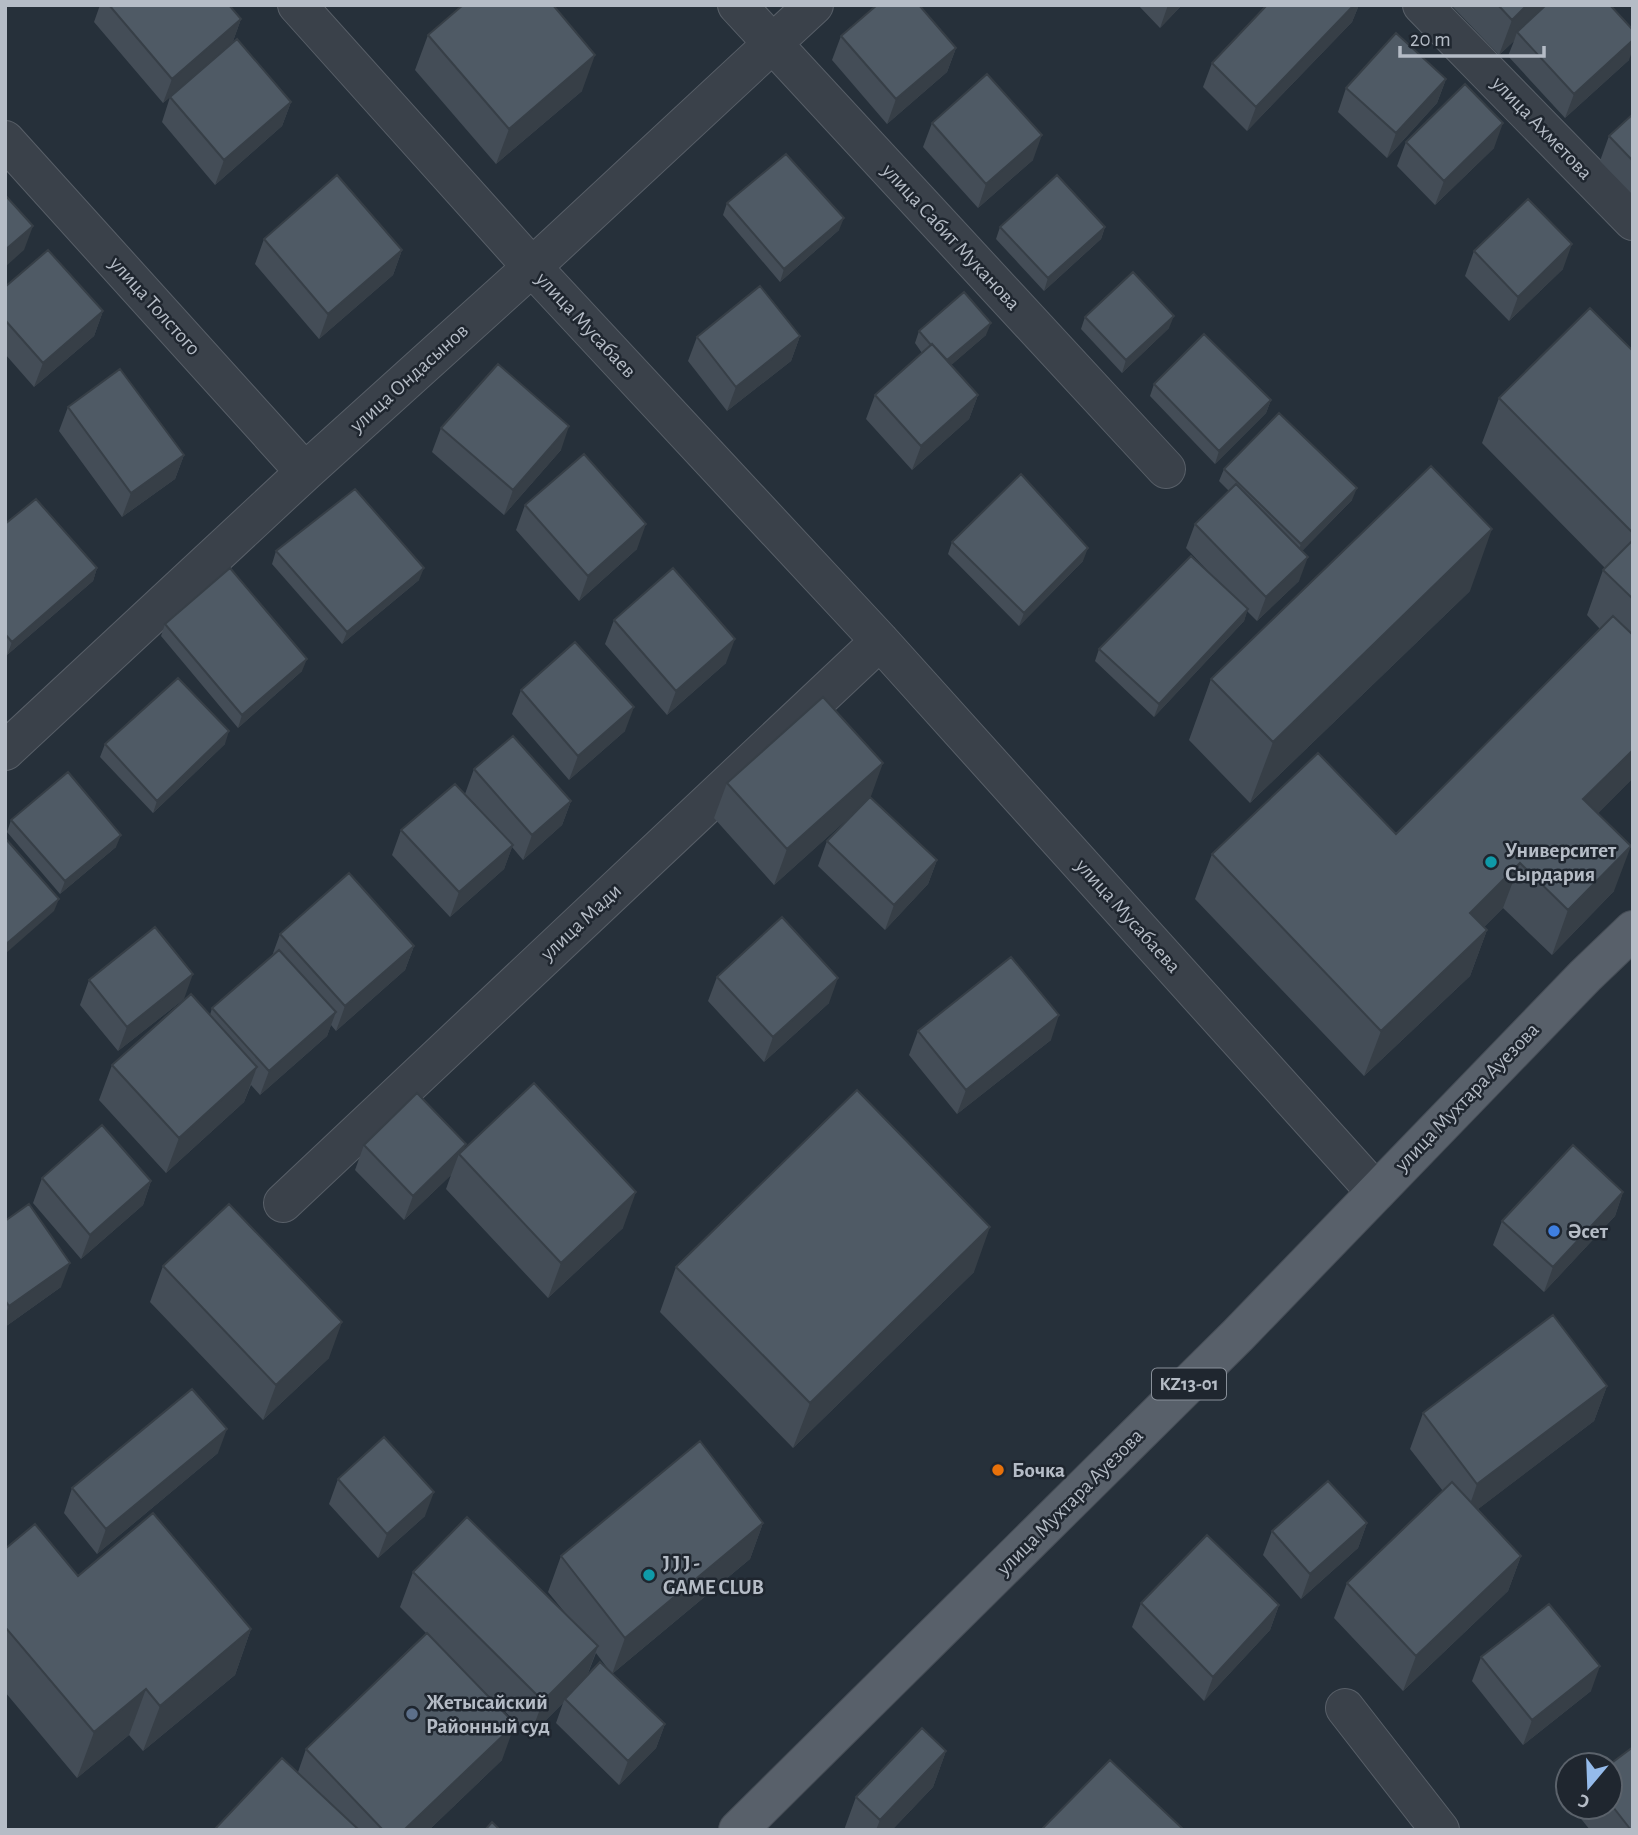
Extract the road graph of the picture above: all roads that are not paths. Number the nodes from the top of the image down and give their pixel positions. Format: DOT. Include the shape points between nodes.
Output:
graph roads {
  1 [pos="297,5"];
  2 [pos="737,5"];
  3 [pos="814,5"];
  4 [pos="1423,5"];
  5 [pos="772,44"];
  6 [pos="5,140"];
  7 [pos="1633,221"];
  8 [pos="532,267"];
  9 [pos="1166,469"];
  10 [pos="305,472"];
  11 [pos="880,641"];
  12 [pos="5,751"];
  13 [pos="1633,930"];
  14 [pos="1376,1192"];
  15 [pos="283,1203"];
  16 [pos="1345,1708"];
  17 [pos="738,1830"];
  18 [pos="1440,1830"];
  1 -- 8 [label="street, улица Мусабаев"];
  2 -- 5 [label="street, улица Сабит Муканова"];
  3 -- 5 [label="street, улица Ондасынов"];
  4 -- 7 [label="street, улица Ахметова"];
  5 -- 8 [label="street, улица Ондасынов"];
  5 -- 9 [label="street, улица Сабит Муканова"];
  6 -- 10 [label="street, улица Толстого"];
  8 -- 10 [label="street, улица Ондасынов"];
  8 -- 11 [label="street, улица Мусабаев"];
  10 -- 12 [label="street, улица Ондасынов"];
  11 -- 14 [label="street, улица Мусабаева"];
  11 -- 15 [label="street, улица Мади"];
  13 -- 14 [label="main road, улица Мухтара Ауезова / KZ13-01"];
  14 -- 17 [label="main road, улица Мухтара Ауезова / KZ13-01" via="1238,1335"];
  16 -- 18 [label="street"];
}
